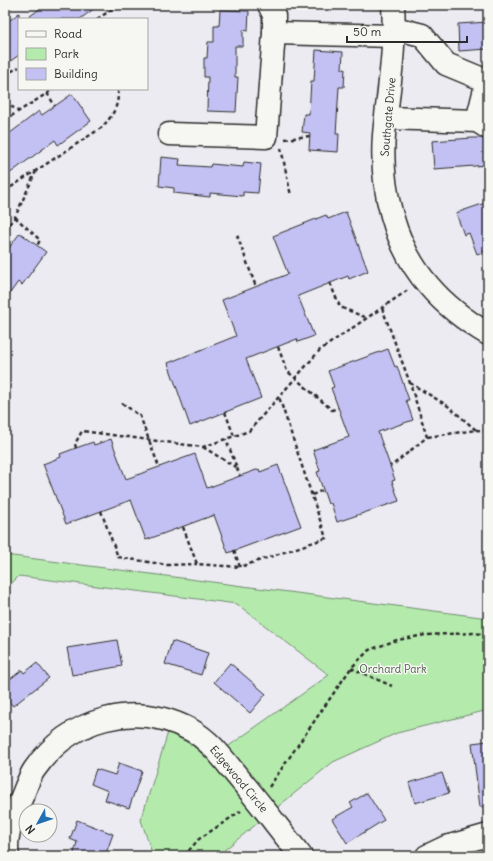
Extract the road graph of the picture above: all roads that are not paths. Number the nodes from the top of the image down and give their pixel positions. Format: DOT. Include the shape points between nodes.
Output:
graph roads {
  1 [pos="269,5"];
  2 [pos="393,5"];
  3 [pos="394,32"];
  4 [pos="274,33"];
  5 [pos="487,80"];
  6 [pos="386,118"];
  7 [pos="483,125"];
  8 [pos="168,134"];
  9 [pos="488,334"];
  10 [pos="488,835"];
  11 [pos="8,856"];
  12 [pos="300,856"];
  13 [pos="427,856"];
  1 -- 4 [label="street" via="274,15"];
  2 -- 3 [label="street, Southgate Drive"];
  3 -- 4 [label="street"];
  3 -- 5 [label="street" via="422,35 446,64"];
  3 -- 6 [label="street, Southgate Drive"];
  4 -- 8 [label="street" via="266,137"];
  5 -- 7 [label="street"];
  6 -- 7 [label="street"];
  6 -- 9 [label="street, Southgate Drive" via="384,173 391,213 405,249 428,286 466,320"];
  10 -- 13 [label="street" via="446,847"];
  11 -- 12 [label="street, Edgewood Circle" via="6,843 9,828 33,772 48,752 66,736 95,721 119,716 142,716 178,724 205,739 216,749"];
}
